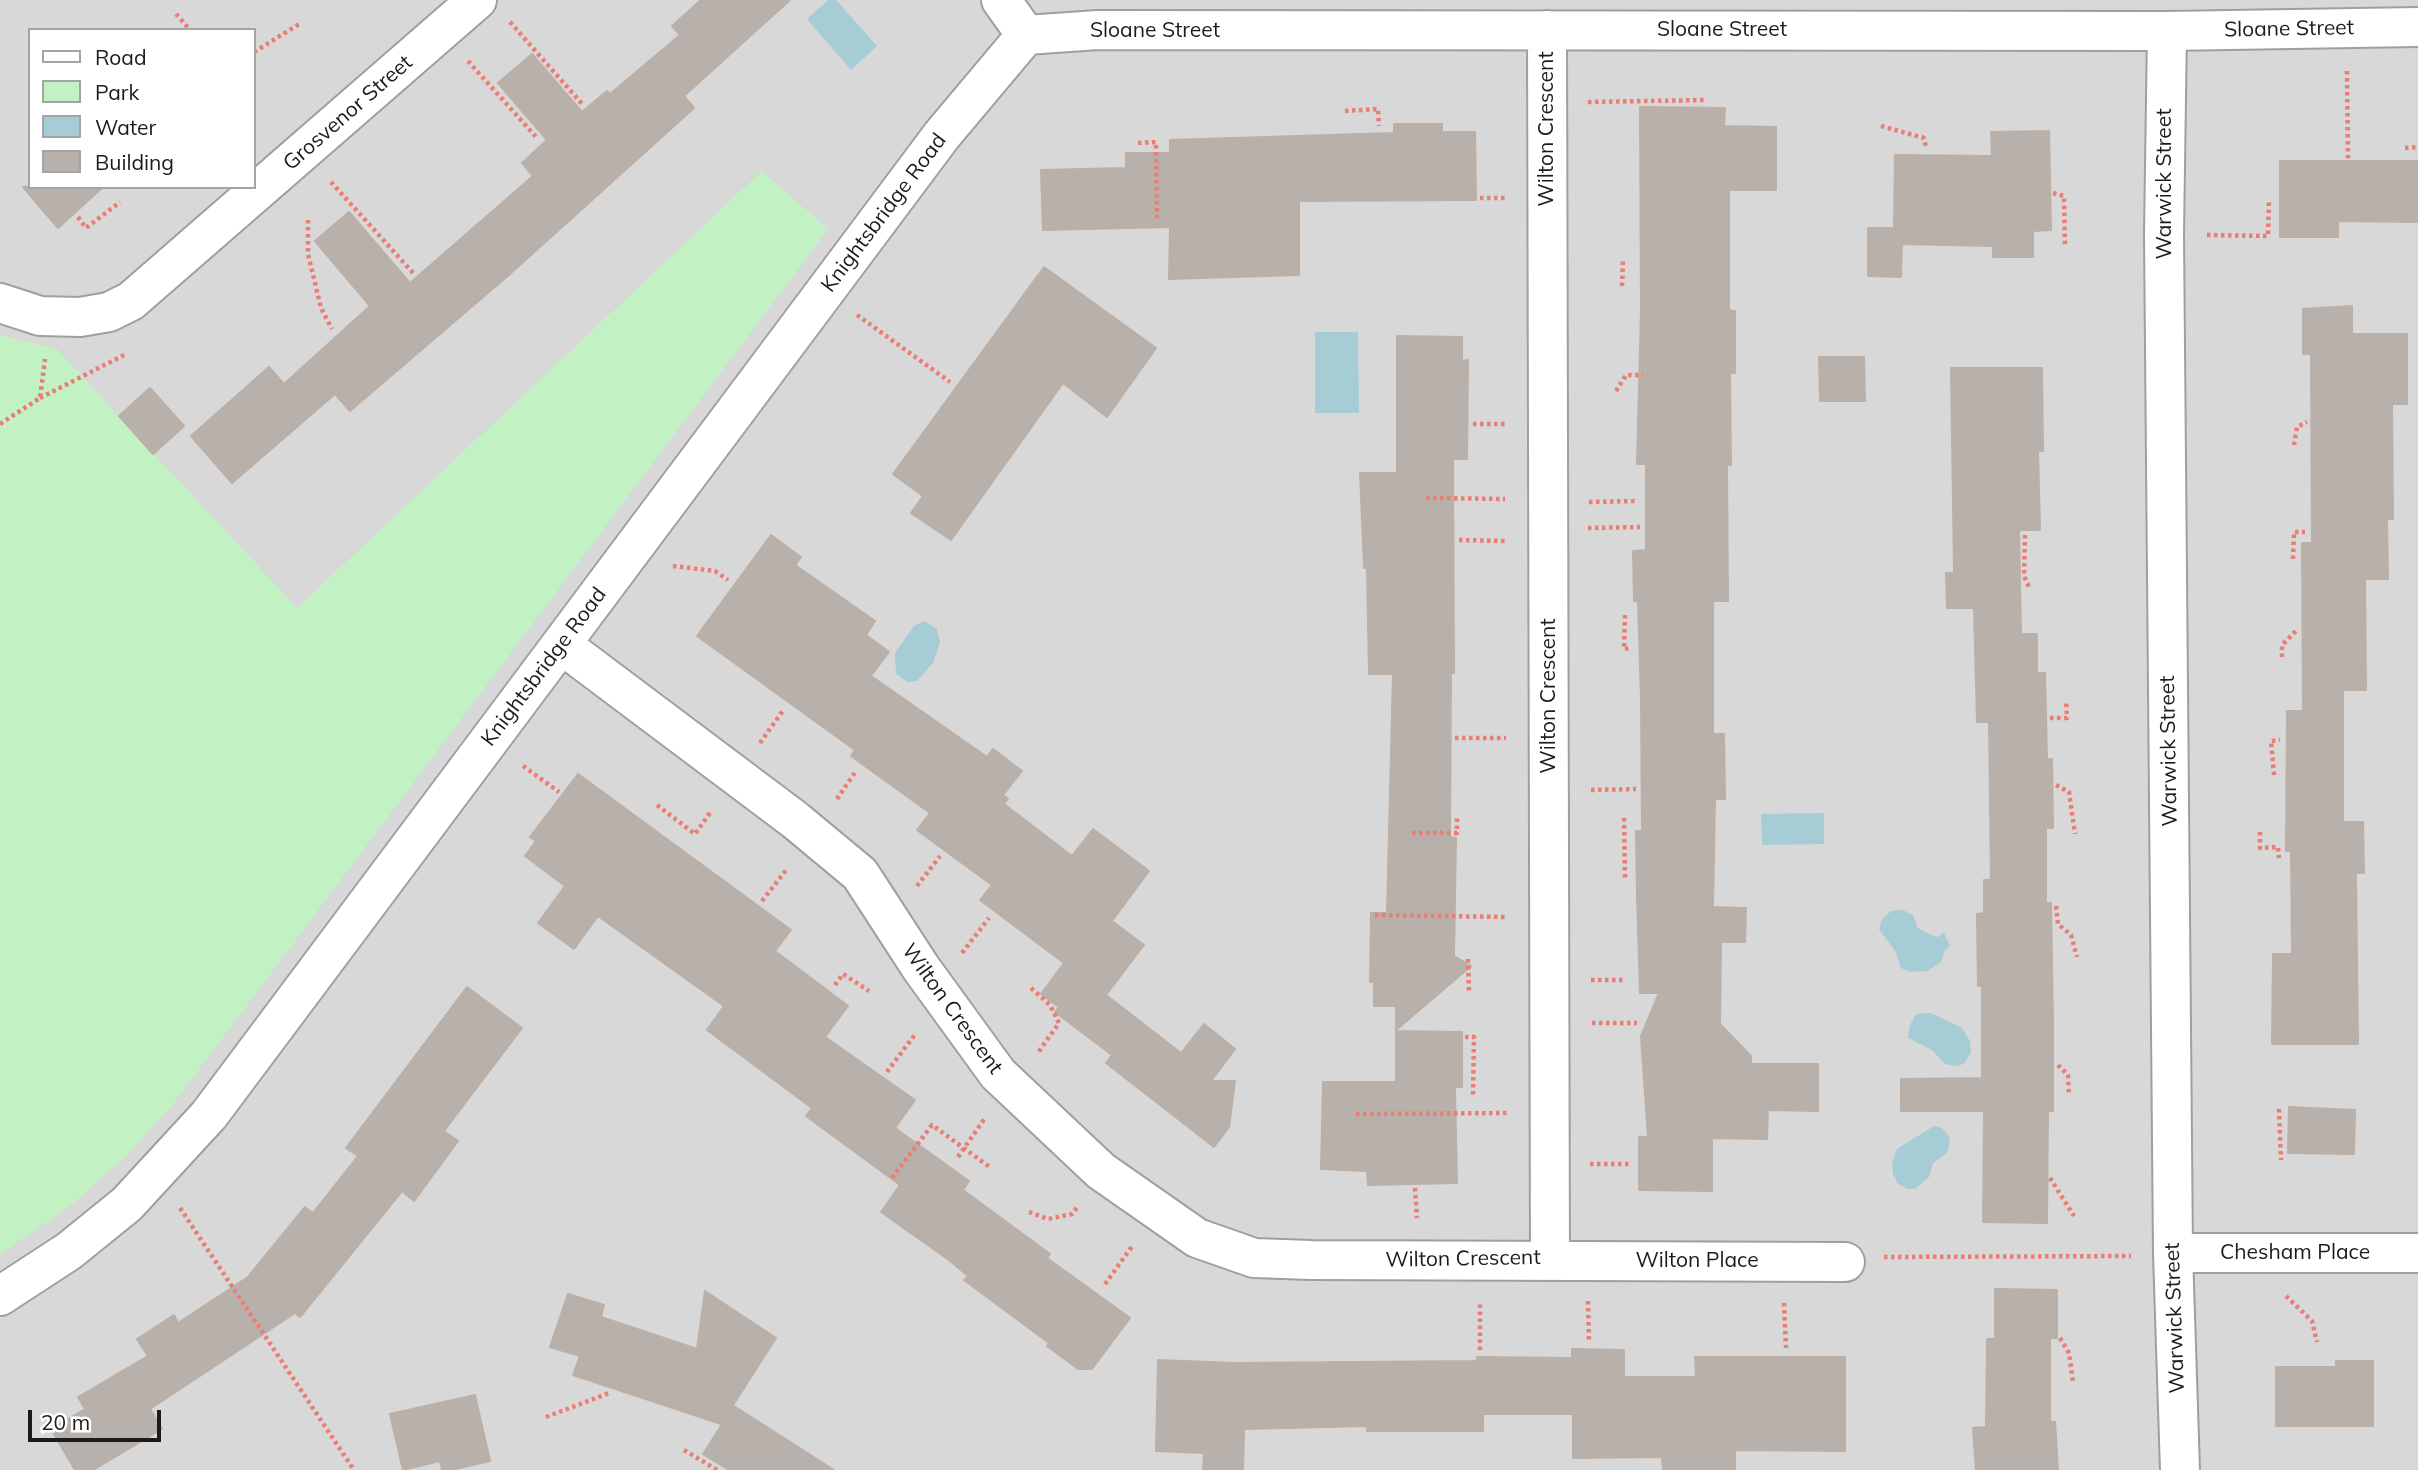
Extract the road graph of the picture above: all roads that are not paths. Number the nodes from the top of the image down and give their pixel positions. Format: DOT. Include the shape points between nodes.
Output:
graph roads {
  1 [pos="477,0"];
  2 [pos="1001,0"];
  3 [pos="2418,27"];
  4 [pos="1547,30"];
  5 [pos="2167,32"];
  6 [pos="1026,35"];
  7 [pos="0,303"];
  8 [pos="562,645"];
  9 [pos="2173,1253"];
  10 [pos="2418,1253"];
  11 [pos="1550,1261"];
  12 [pos="1845,1262"];
  13 [pos="0,1296"];
  14 [pos="2180,1470"];
  1 -- 7 [label="street, Grosvenor Street" via="131,301 108,312 51,317"];
  2 -- 6 [label="street"];
  3 -- 5 [label="street, Sloane Street"];
  4 -- 5 [label="street, Sloane Street"];
  4 -- 6 [label="street, Sloane Street" via="1098,30"];
  4 -- 11 [label="street, Wilton Crescent"];
  5 -- 9 [label="street, Warwick Street" via="2164,234"];
  6 -- 8 [label="street, Knightsbridge Road" via="942,135"];
  8 -- 11 [label="street, Wilton Crescent" via="860,874 998,1074 1101,1171 1192,1235 1254,1258"];
  8 -- 13 [label="street, Knightsbridge Road" via="209,1115 156,1175 69,1251"];
  9 -- 10 [label="street, Chesham Place"];
  9 -- 14 [label="street, Warwick Street"];
  11 -- 12 [label="street, Wilton Place"];
}
